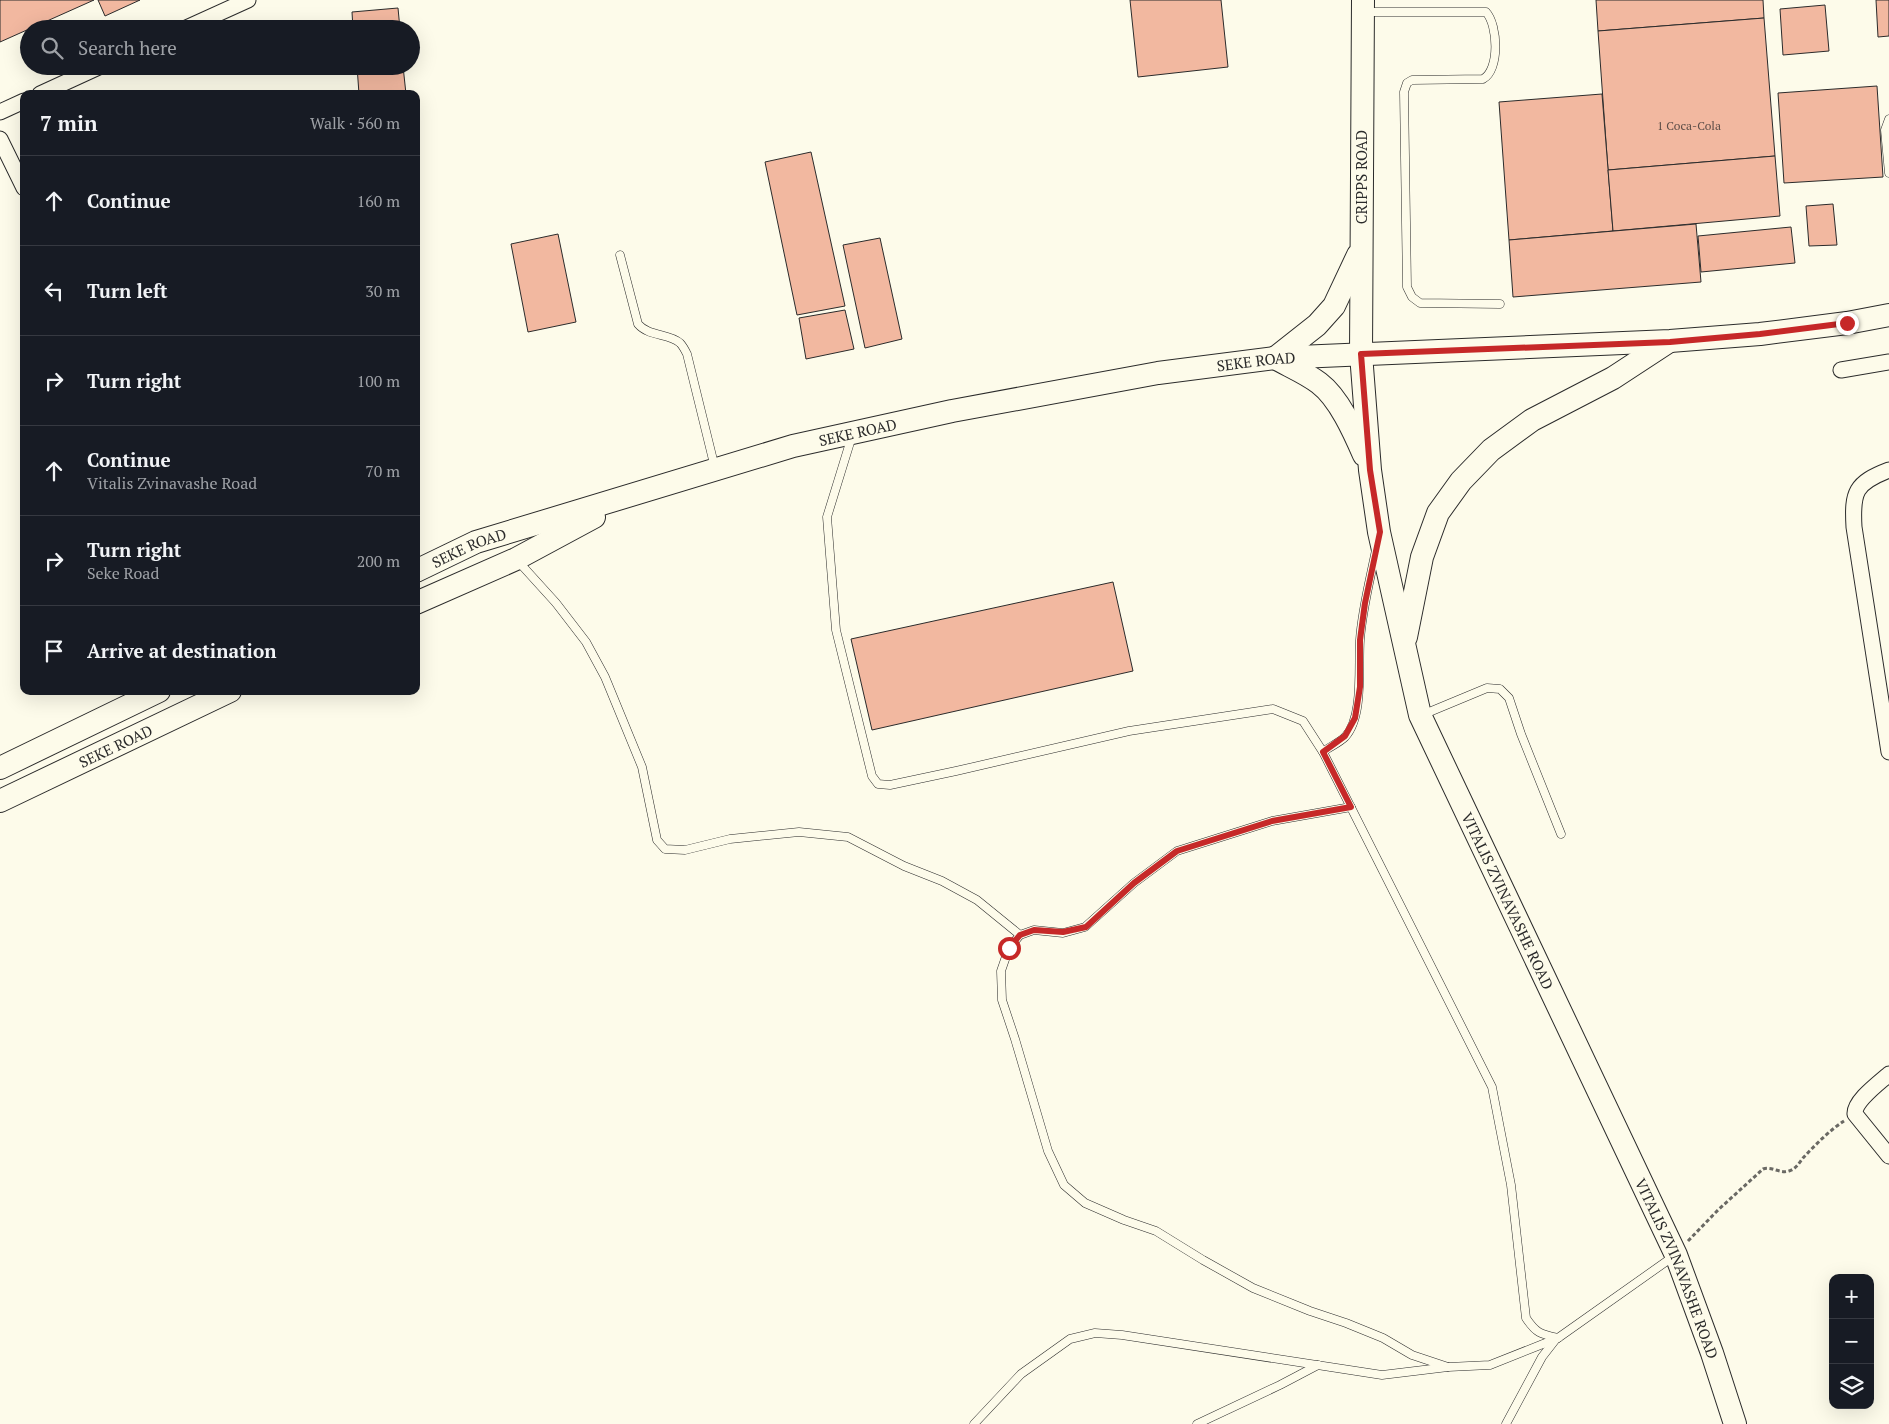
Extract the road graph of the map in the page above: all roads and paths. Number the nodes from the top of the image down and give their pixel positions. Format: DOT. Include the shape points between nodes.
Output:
graph roads {
  1 [pos="248,0"];
  2 [pos="1363,6"];
  3 [pos="204,20"];
  4 [pos="81,75"];
  5 [pos="49,90"];
  6 [pos="20,103"];
  7 [pos="0,112"];
  8 [pos="1889,119"];
  9 [pos="0,139"];
  10 [pos="1889,173"];
  11 [pos="20,180"];
  12 [pos="1361,250"];
  13 [pos="620,255"];
  14 [pos="1500,304"];
  15 [pos="1889,315"];
  16 [pos="1670,342"];
  17 [pos="1361,354"];
  18 [pos="1274,358"];
  19 [pos="1889,362"];
  20 [pos="1841,370"];
  21 [pos="853,433"];
  22 [pos="716,470"];
  23 [pos="1370,470"];
  24 [pos="1889,470"];
  25 [pos="637,494"];
  26 [pos="1380,532"];
  27 [pos="516,559"];
  28 [pos="420,569"];
  29 [pos="420,600"];
  30 [pos="1404,647"];
  31 [pos="151,695"];
  32 [pos="222,695"];
  33 [pos="1420,715"];
  34 [pos="1323,752"];
  35 [pos="1889,752"];
  36 [pos="0,768"];
  37 [pos="0,801"];
  38 [pos="1351,807"];
  39 [pos="1562,834"];
  40 [pos="1020,935"];
  41 [pos="1889,1074"];
  42 [pos="1855,1114"];
  43 [pos="1889,1156"];
  44 [pos="1676,1255"];
  45 [pos="1558,1338"];
  46 [pos="1318,1365"];
  47 [pos="1448,1367"];
  48 [pos="974,1424"];
  49 [pos="1197,1424"];
  50 [pos="1506,1424"];
  51 [pos="1734,1424"];
  1 -- 3 [label="street"];
  2 -- 12 [label="main road, CRIPPS ROAD"];
  2 -- 14 [label="lane" via="1486,12 1494,25 1494,65 1489,76 1483,79 1412,80 1404,92 1407,287 1420,303"];
  4 -- 5 [label="street"];
  6 -- 7 [label="street"];
  8 -- 10 [label="lane" via="1885,130"];
  9 -- 11 [label="street"];
  12 -- 17 [label="main road, CRIPPS ROAD"];
  12 -- 18 [label="main road" via="1334,306 1317,326"];
  13 -- 22 [label="lane" via="638,324 646,331 676,340 688,354"];
  15 -- 16 [label="main road, SEKE ROAD" via="1760,334"];
  16 -- 17 [label="main road, SEKE ROAD"];
  16 -- 30 [label="main road" via="1613,378 1532,420 1491,450 1461,481 1438,514 1422,557"];
  17 -- 18 [label="main road, SEKE ROAD"];
  17 -- 23 [label="main road, VITALIS ZVINAVASHE ROAD"];
  18 -- 21 [label="main road, SEKE ROAD" via="1158,373"];
  18 -- 23 [label="main road" via="1319,384 1334,400 1352,429"];
  19 -- 20 [label="street"];
  21 -- 22 [label="main road, SEKE ROAD" via="793,446"];
  21 -- 34 [label="lane" via="827,517 836,630 872,776 878,784 890,785 1129,731 1273,709 1303,721"];
  22 -- 25 [label="main road, SEKE ROAD"];
  23 -- 26 [label="main road, VITALIS ZVINAVASHE ROAD"];
  24 -- 35 [label="street" via="1867,479 1857,491 1852,507"];
  25 -- 27 [label="main road, SEKE ROAD"];
  25 -- 28 [label="main road, SEKE ROAD" via="476,542"];
  26 -- 30 [label="main road, VITALIS ZVINAVASHE ROAD"];
  26 -- 34 [label="lane" via="1360,640 1360,687 1355,718 1345,736"];
  27 -- 29 [label="main road, SEKE ROAD"];
  27 -- 40 [label="lane" via="586,642 605,677 642,767 657,840 665,849 685,850 730,839 799,832 848,838 977,900"];
  30 -- 33 [label="main road, VITALIS ZVINAVASHE ROAD"];
  31 -- 36 [label="main road, SEKE ROAD"];
  32 -- 37 [label="main road, SEKE ROAD"];
  33 -- 39 [label="lane" via="1486,688 1500,689 1509,698"];
  33 -- 44 [label="main road, VITALIS ZVINAVASHE ROAD"];
  34 -- 38 [label="lane"];
  38 -- 40 [label="lane" via="1272,821 1177,851 1134,883 1086,927 1063,932 1034,930"];
  38 -- 45 [label="lane" via="1492,1087 1511,1185 1526,1318 1534,1330"];
  40 -- 47 [label="lane" via="1009,948 1001,972 1002,1000 1048,1151 1064,1185 1085,1203 1156,1231 1253,1288 1374,1334 1412,1355"];
  41 -- 42 [label="street" via="1860,1102"];
  42 -- 43 [label="street"];
  42 -- 44 [label="path" via="1840,1124 1795,1168 1788,1172 1768,1167 1763,1169"];
  44 -- 45 [label="lane"];
  44 -- 51 [label="main road, VITALIS ZVINAVASHE ROAD"];
  45 -- 47 [label="lane" via="1490,1365"];
  45 -- 50 [label="lane" via="1542,1357"];
  46 -- 47 [label="lane" via="1382,1374"];
  46 -- 48 [label="lane" via="1095,1333 1070,1339 1021,1374"];
  46 -- 49 [label="lane"];
}
